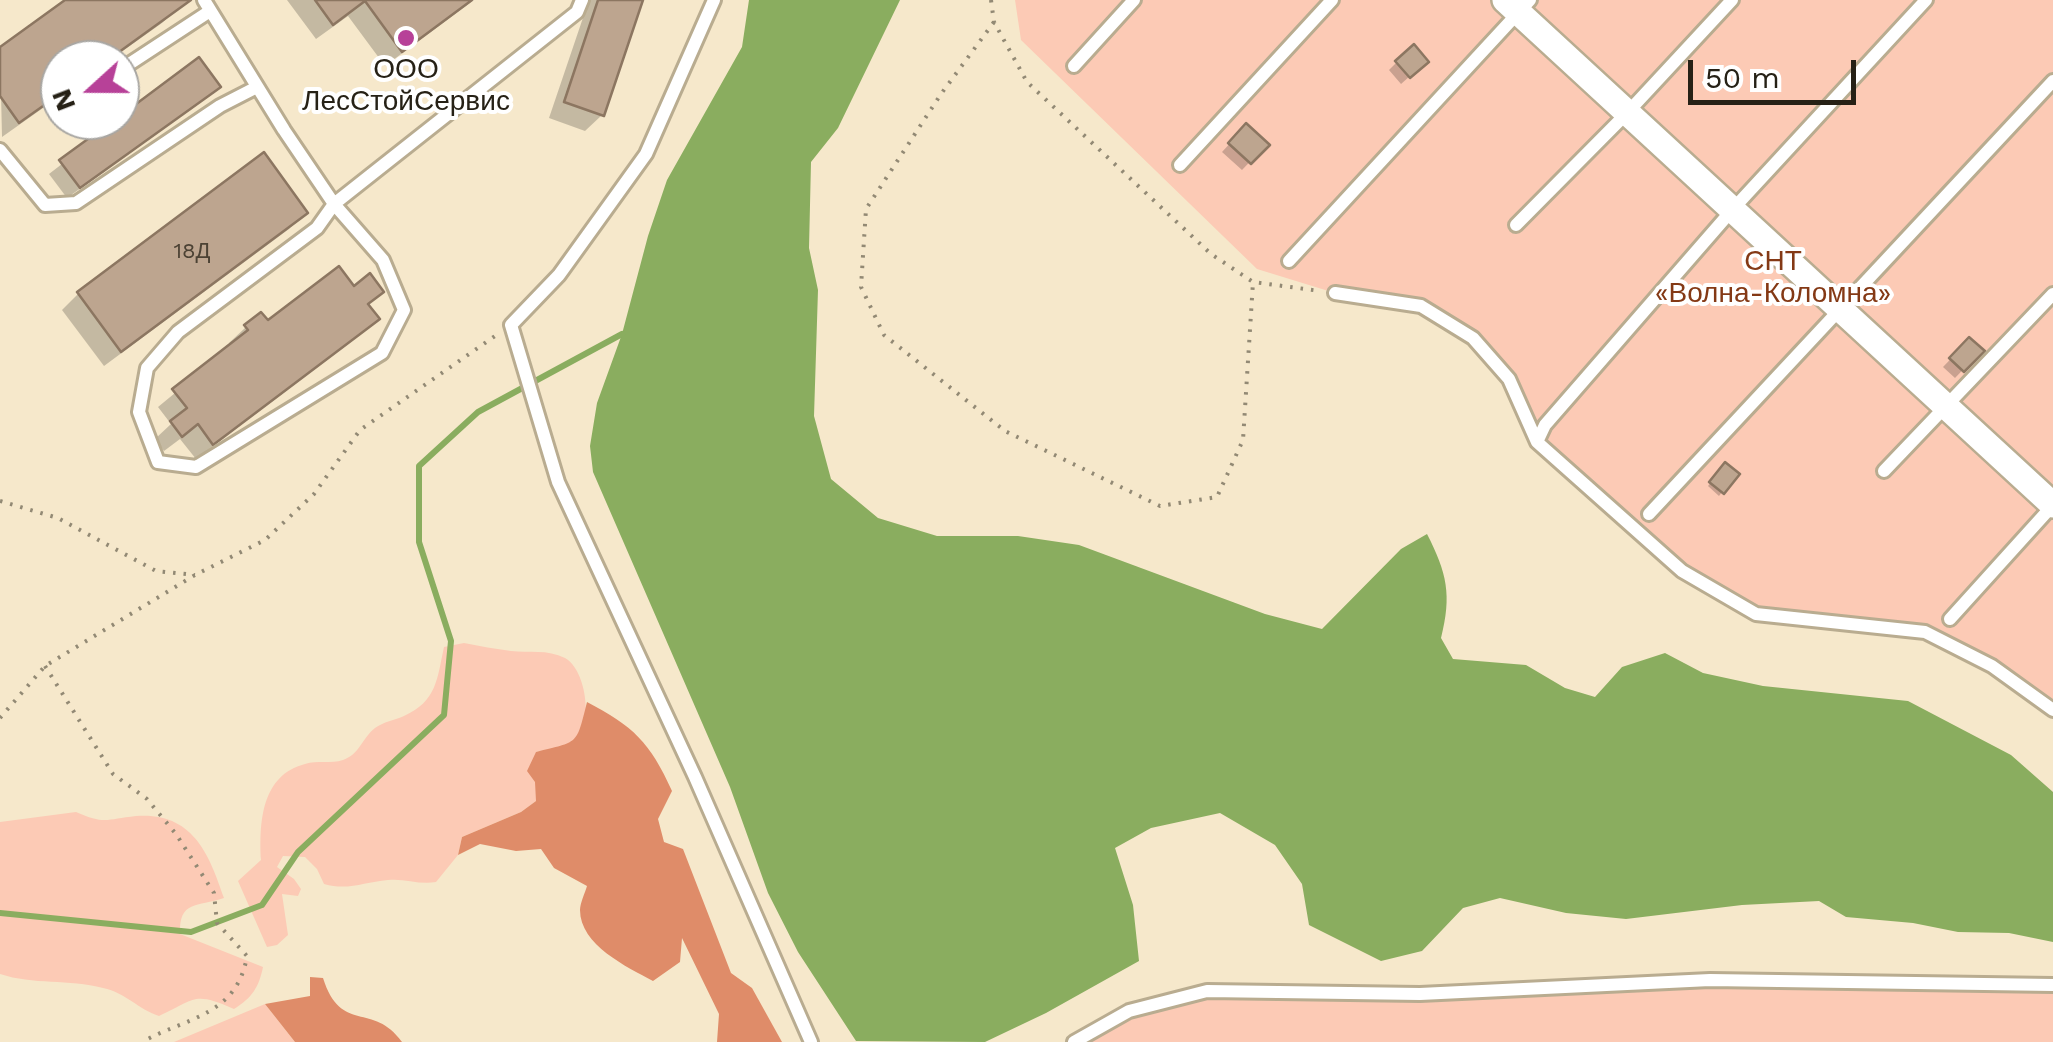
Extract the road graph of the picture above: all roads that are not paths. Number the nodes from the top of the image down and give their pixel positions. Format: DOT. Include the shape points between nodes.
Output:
graph roads {
  1 [pos="582,0"];
  2 [pos="714,0"];
  3 [pos="1134,0"];
  4 [pos="1332,0"];
  5 [pos="1732,0"];
  6 [pos="1926,0"];
  7 [pos="1518,4"];
  8 [pos="207,5"];
  9 [pos="140,55"];
  10 [pos="1074,66"];
  11 [pos="2053,81"];
  12 [pos="257,87"];
  13 [pos="1628,112"];
  14 [pos="0,150"];
  15 [pos="1180,166"];
  16 [pos="334,204"];
  17 [pos="1733,209"];
  18 [pos="1516,224"];
  19 [pos="1288,261"];
  20 [pos="1335,293"];
  21 [pos="2053,294"];
  22 [pos="1841,309"];
  23 [pos="1948,408"];
  24 [pos="1537,442"];
  25 [pos="1884,471"];
  26 [pos="2053,505"];
  27 [pos="1649,514"];
  28 [pos="1950,619"];
  29 [pos="2053,710"];
  30 [pos="2053,985"];
  31 [pos="811,1042"];
  32 [pos="1074,1042"];
  1 -- 16 [label="lane" via="577,12"];
  2 -- 31 [label="lane" via="646,154 559,275 511,325 558,482"];
  3 -- 10 [label="lane"];
  4 -- 15 [label="lane"];
  5 -- 13 [label="lane"];
  6 -- 17 [label="lane"];
  7 -- 13 [label="street"];
  7 -- 19 [label="lane"];
  8 -- 9 [label="lane"];
  8 -- 12 [label="lane"];
  11 -- 22 [label="lane"];
  12 -- 14 [label="lane" via="76,202 45,205"];
  12 -- 16 [label="lane"];
  13 -- 17 [label="street"];
  13 -- 18 [label="lane"];
  16 -- 16 [label="lane" via="383,260 404,310 382,353 196,467 158,462 139,412 147,368 178,332 317,228"];
  17 -- 22 [label="street"];
  17 -- 24 [label="lane"];
  20 -- 24 [label="lane" via="1421,306 1473,338 1509,379"];
  21 -- 23 [label="lane"];
  22 -- 23 [label="street"];
  22 -- 27 [label="lane"];
  23 -- 25 [label="lane"];
  23 -- 26 [label="street"];
  24 -- 29 [label="lane" via="1682,571 1756,614 1926,632 1992,666"];
  26 -- 28 [label="lane"];
  30 -- 32 [label="lane" via="1710,980 1420,994 1207,991 1129,1011"];
}
